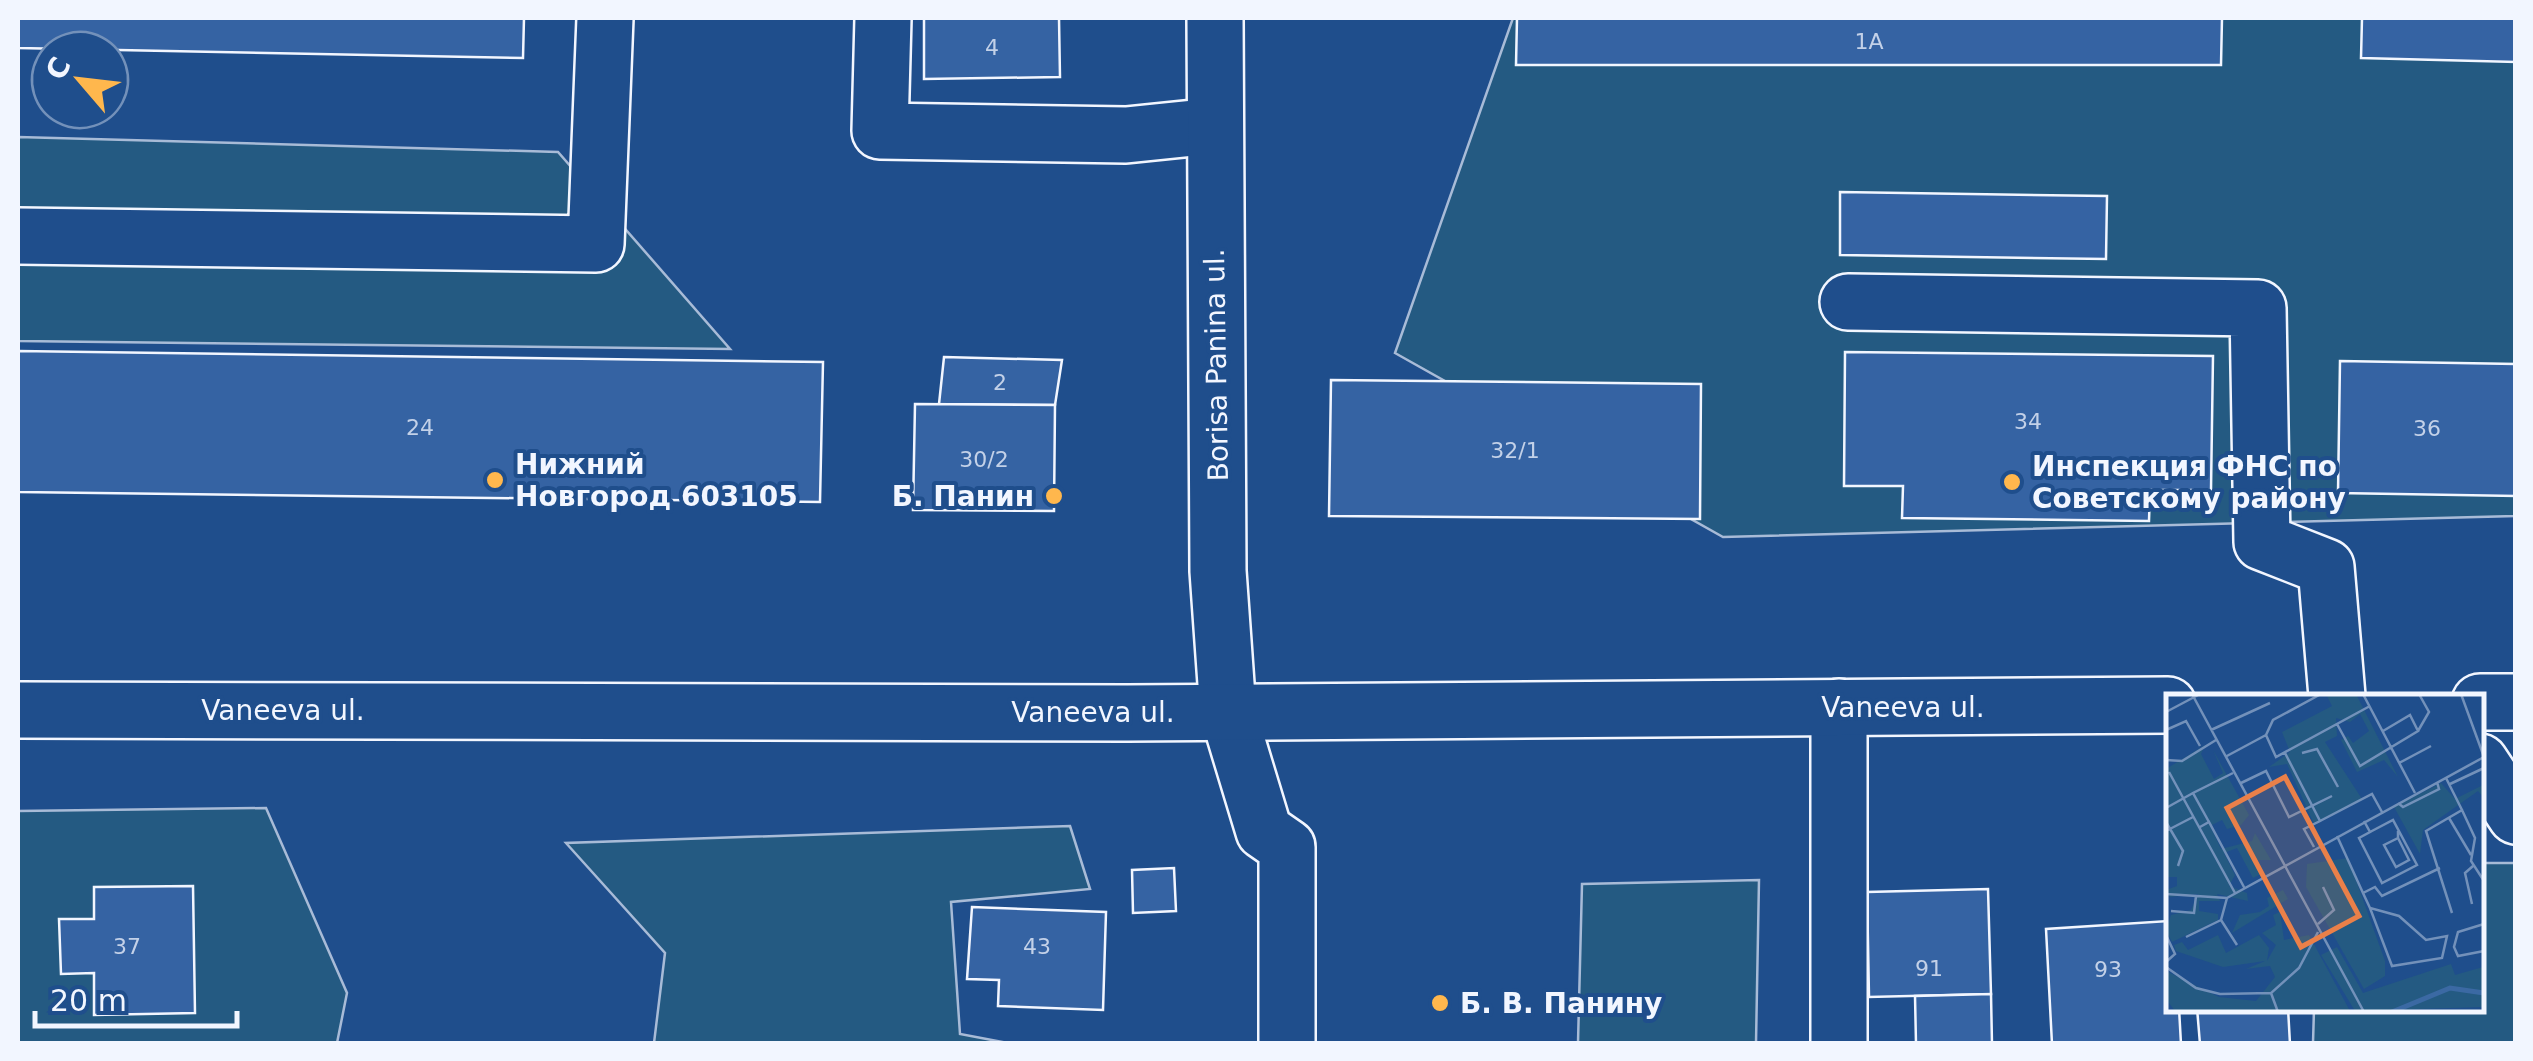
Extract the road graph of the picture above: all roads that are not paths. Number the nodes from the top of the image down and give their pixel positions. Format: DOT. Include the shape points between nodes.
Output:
graph roads {
  1 [pos="604,18"];
  2 [pos="883,18"];
  3 [pos="1215,18"];
  4 [pos="1213,126"];
  5 [pos="18,236"];
  6 [pos="1848,302"];
  7 [pos="2338,694"];
  8 [pos="2483,702"];
  9 [pos="2516,702"];
  10 [pos="2166,705"];
  11 [pos="1839,707"];
  12 [pos="18,710"];
  13 [pos="1228,712"];
  14 [pos="2483,766"];
  15 [pos="2516,816"];
  16 [pos="1287,1044"];
  17 [pos="1839,1044"];
  1 -- 5 [label="main road" via="596,244"];
  2 -- 4 [label="main road" via="880,131 1126,135"];
  3 -- 4 [label="main road, Borisa Panina ul."];
  4 -- 13 [label="main road, Borisa Panina ul." via="1218,571"];
  6 -- 7 [label="main road" via="2258,308 2262,542 2326,567"];
  8 -- 9 [label="main road"];
  10 -- 11 [label="main road, Vaneeva ul."];
  11 -- 13 [label="main road, Vaneeva ul."];
  11 -- 17 [label="main road"];
  12 -- 13 [label="main road, Vaneeva ul."];
  13 -- 16 [label="main road, Borisa Panina ul." via="1264,831 1287,847"];
  14 -- 15 [label="main road"];
}
